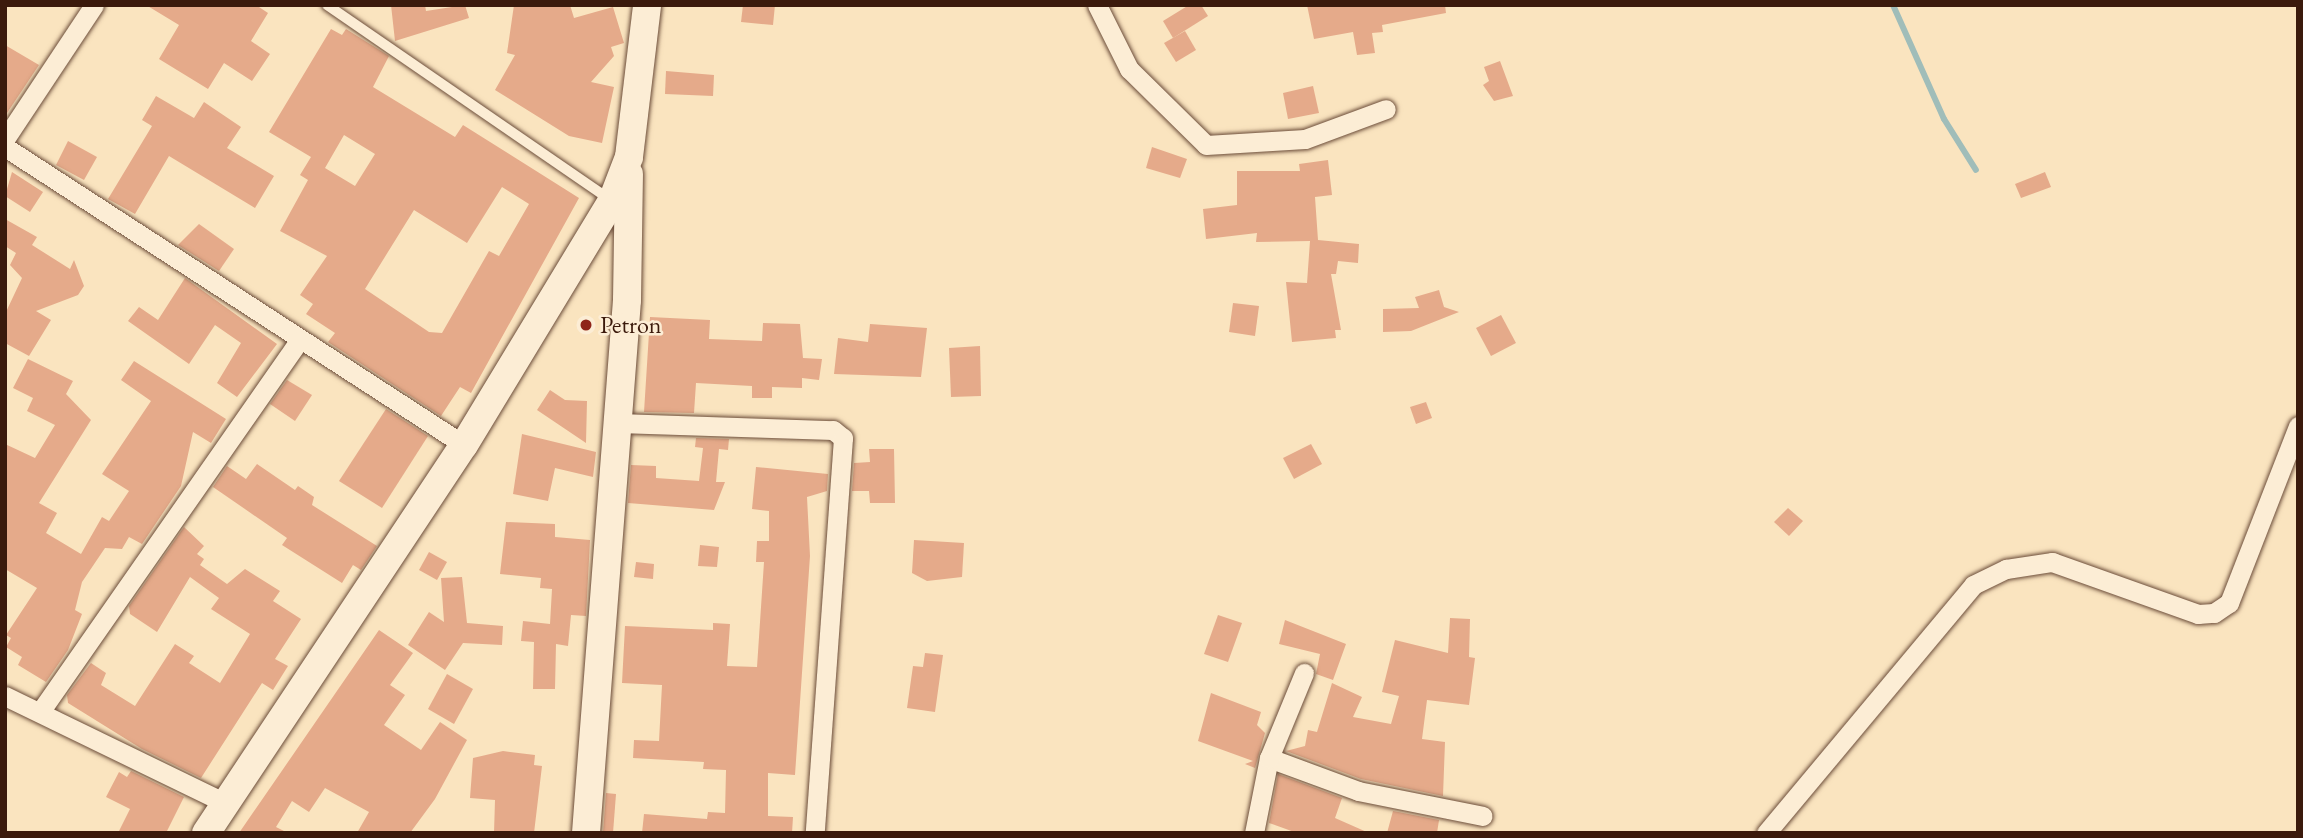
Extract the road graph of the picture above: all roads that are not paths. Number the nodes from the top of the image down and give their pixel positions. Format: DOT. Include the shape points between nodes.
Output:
graph roads {
  1 [pos="94,5"];
  2 [pos="327,5"];
  3 [pos="646,5"];
  4 [pos="1097,5"];
  5 [pos="1386,109"];
  6 [pos="5,139"];
  7 [pos="5,147"];
  8 [pos="629,157"];
  9 [pos="612,201"];
  10 [pos="299,341"];
  11 [pos="618,423"];
  12 [pos="2298,426"];
  13 [pos="464,445"];
  14 [pos="1304,673"];
  15 [pos="5,696"];
  16 [pos="40,712"];
  17 [pos="1269,758"];
  18 [pos="223,802"];
  19 [pos="1483,816"];
  20 [pos="206,833"];
  21 [pos="586,833"];
  22 [pos="815,833"];
  23 [pos="1254,833"];
  24 [pos="1766,833"];
  1 -- 6 [label="street"];
  2 -- 9 [label="lane"];
  3 -- 8 [label="main road"];
  4 -- 5 [label="street" via="1129,69 1206,145 1305,139"];
  7 -- 10 [label="street"];
  8 -- 9 [label="main road"];
  8 -- 11 [label="main road"];
  9 -- 13 [label="main road"];
  10 -- 13 [label="street"];
  10 -- 16 [label="street"];
  11 -- 21 [label="main road"];
  11 -- 22 [label="street" via="833,430 843,438"];
  12 -- 24 [label="street" via="2229,603 2214,613 2198,614 2052,562 2006,569 1973,585"];
  13 -- 18 [label="main road"];
  14 -- 17 [label="street"];
  15 -- 16 [label="street"];
  16 -- 18 [label="street"];
  17 -- 19 [label="street" via="1358,790"];
  17 -- 23 [label="street"];
  18 -- 20 [label="main road"];
}
